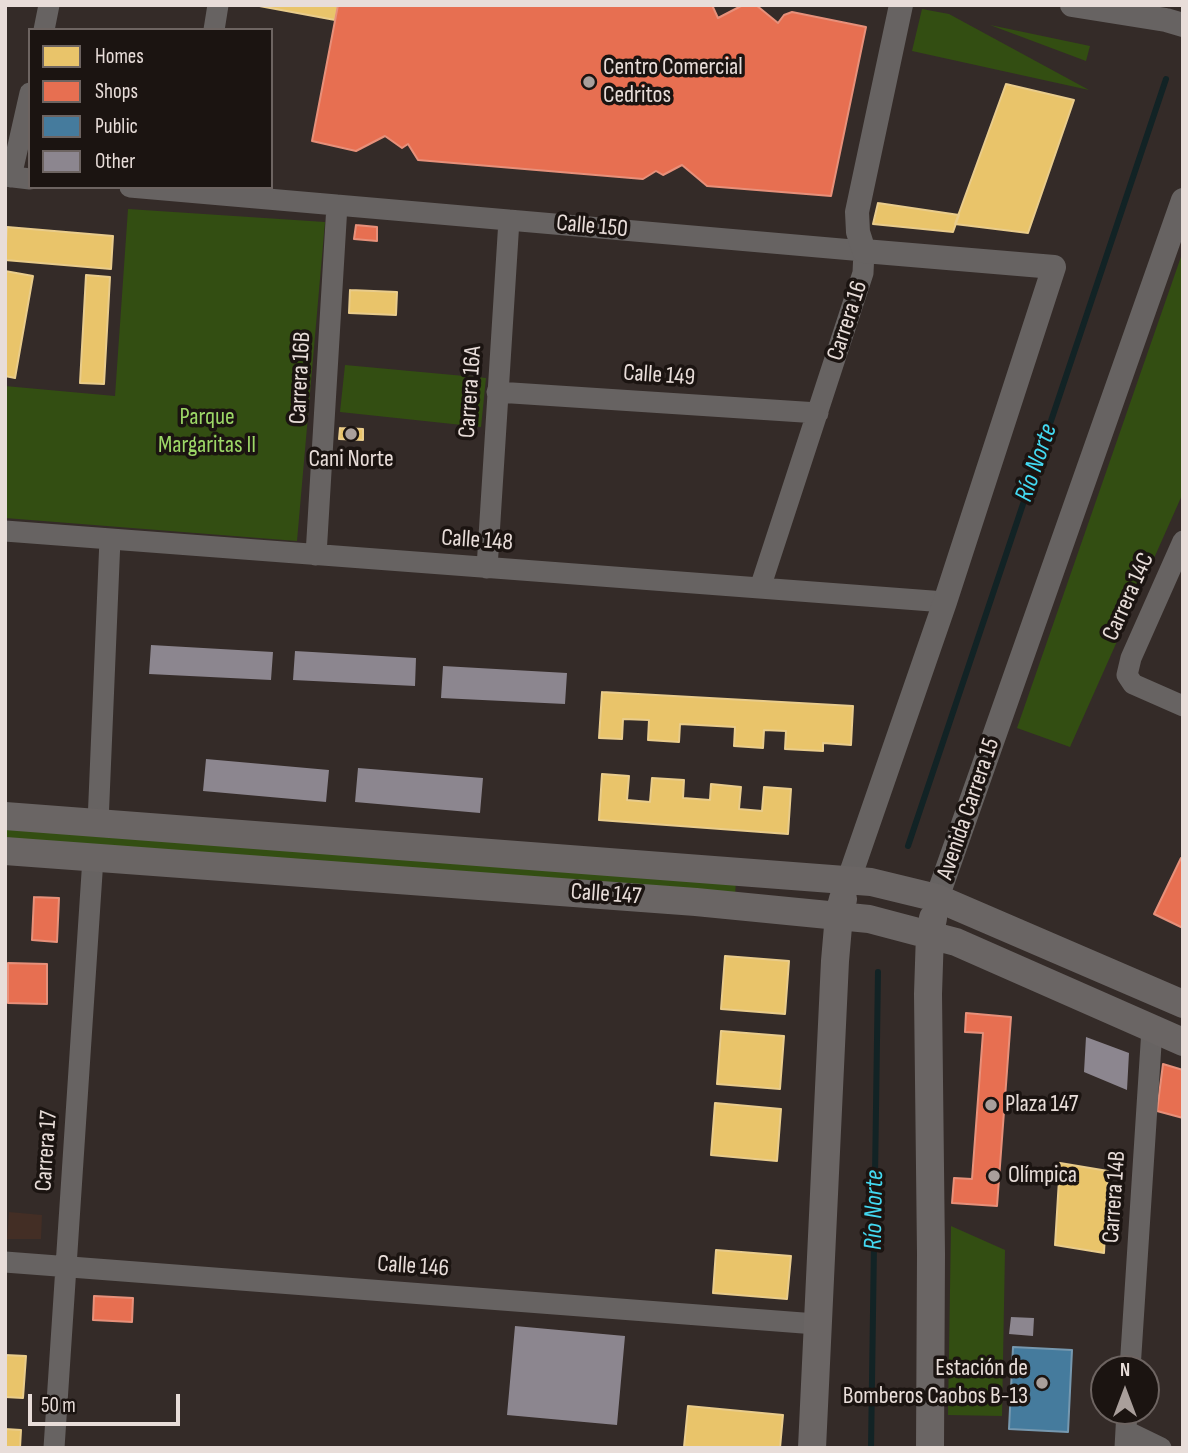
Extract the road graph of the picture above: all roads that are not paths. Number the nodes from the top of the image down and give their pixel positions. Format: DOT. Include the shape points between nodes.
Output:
graph roads {
  1 [pos="49,5"];
  2 [pos="218,5"];
  3 [pos="901,5"];
  4 [pos="1072,5"];
  5 [pos="1177,25"];
  6 [pos="44,28"];
  7 [pos="214,28"];
  8 [pos="28,104"];
  9 [pos="15,177"];
  10 [pos="182,190"];
  11 [pos="1183,200"];
  12 [pos="337,205"];
  13 [pos="509,220"];
  14 [pos="864,251"];
  15 [pos="497,392"];
  16 [pos="818,413"];
  17 [pos="5,531"];
  18 [pos="110,539"];
  19 [pos="1183,541"];
  20 [pos="316,555"];
  21 [pos="487,568"];
  22 [pos="760,588"];
  23 [pos="945,601"];
  24 [pos="1183,706"];
  25 [pos="5,816"];
  26 [pos="98,822"];
  27 [pos="5,852"];
  28 [pos="93,858"];
  29 [pos="849,879"];
  30 [pos="937,898"];
  31 [pos="839,915"];
  32 [pos="930,933"];
  33 [pos="1183,1004"];
  34 [pos="1152,1028"];
  35 [pos="1183,1042"];
  36 [pos="5,1262"];
  37 [pos="66,1266"];
  38 [pos="816,1324"];
  39 [pos="1131,1355"];
  40 [pos="1126,1430"];
  41 [pos="54,1448"];
  42 [pos="812,1448"];
  43 [pos="930,1448"];
  44 [pos="1161,1448"];
  1 -- 6 [label="street"];
  2 -- 7 [label="street"];
  3 -- 14 [label="street, Carrera 16" via="857,212"];
  4 -- 5 [label="street"];
  8 -- 9 [label="street"];
  10 -- 12 [label="street, Calle 150"];
  11 -- 30 [label="street, Avenida Carrera 15"];
  12 -- 13 [label="street, Calle 150"];
  12 -- 20 [label="street, Carrera 16B"];
  13 -- 14 [label="street, Calle 150"];
  13 -- 15 [label="street, Carrera 16A"];
  14 -- 16 [label="street, Carrera 16" via="863,273"];
  14 -- 23 [label="street, Calle 150" via="1054,267"];
  15 -- 16 [label="street, Calle 149"];
  15 -- 21 [label="street, Carrera 16A"];
  16 -- 22 [label="street, Carrera 16"];
  17 -- 18 [label="street, Calle 148"];
  18 -- 20 [label="street, Calle 148"];
  18 -- 26 [label="street"];
  19 -- 24 [label="street, Carrera 14C" via="1130,658 1127,675 1133,684"];
  20 -- 21 [label="street, Calle 148"];
  21 -- 22 [label="street, Calle 148"];
  22 -- 23 [label="street, Calle 148"];
  23 -- 29 [label="street"];
  25 -- 26 [label="main road, Calle 147"];
  26 -- 29 [label="main road, Calle 147"];
  27 -- 28 [label="main road, Calle 147"];
  28 -- 31 [label="main road, Calle 147"];
  28 -- 37 [label="street, Carrera 17"];
  29 -- 30 [label="main road, Calle 147"];
  29 -- 31 [label="main road"];
  30 -- 32 [label="main road, Avenida Carrera 15"];
  30 -- 33 [label="main road, Calle 147"];
  31 -- 32 [label="main road, Calle 147"];
  31 -- 38 [label="main road"];
  32 -- 34 [label="main road, Calle 147"];
  32 -- 43 [label="main road, Avenida Carrera 15"];
  34 -- 35 [label="main road, Calle 147"];
  34 -- 39 [label="street, Carrera 14B"];
  36 -- 37 [label="street, Calle 146"];
  37 -- 38 [label="street, Calle 146"];
  37 -- 41 [label="street, Carrera 17"];
  38 -- 42 [label="main road"];
  40 -- 44 [label="street"];
}
